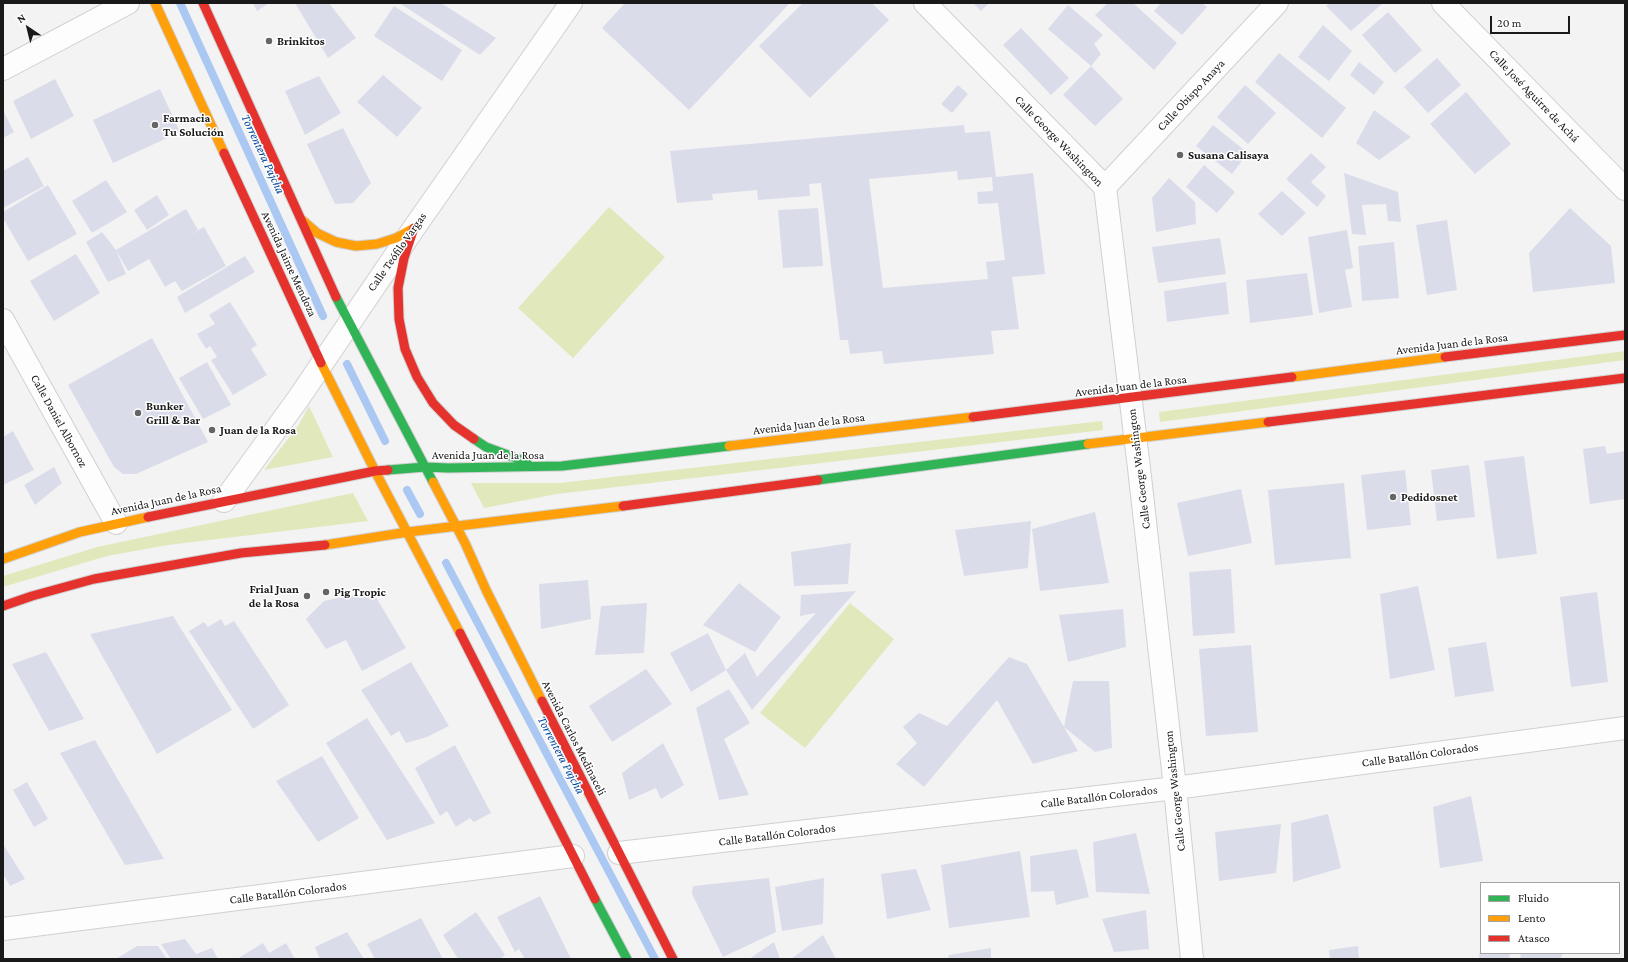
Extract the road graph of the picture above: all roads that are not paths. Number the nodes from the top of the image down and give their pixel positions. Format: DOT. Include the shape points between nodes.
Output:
graph roads {
  1 [pos="128,3"];
  2 [pos="155,3"];
  3 [pos="203,3"];
  4 [pos="571,3"];
  5 [pos="925,3"];
  6 [pos="1277,3"];
  7 [pos="1443,3"];
  8 [pos="3,69"];
  9 [pos="1105,187"];
  10 [pos="1625,189"];
  11 [pos="301,219"];
  12 [pos="414,228"];
  13 [pos="3,320"];
  14 [pos="349,322"];
  15 [pos="1625,335"];
  16 [pos="322,363"];
  17 [pos="1625,378"];
  18 [pos="1130,398"];
  19 [pos="1136,438"];
  20 [pos="562,466"];
  21 [pos="425,467"];
  22 [pos="375,471"];
  23 [pos="224,501"];
  24 [pos="116,523"];
  25 [pos="456,526"];
  26 [pos="408,532"];
  27 [pos="3,559"];
  28 [pos="3,606"];
  29 [pos="1625,728"];
  30 [pos="1175,788"];
  31 [pos="619,853"];
  32 [pos="573,856"];
  33 [pos="3,929"];
  34 [pos="627,959"];
  35 [pos="673,959"];
  36 [pos="1192,959"];
  1 -- 8 [label="street"];
  2 -- 16 [label="main road, Avenida Jaime Mendoza"];
  3 -- 11 [label="main road"];
  4 -- 12 [label="street, Calle Teófilo Vargas"];
  5 -- 9 [label="street, Calle George Washington"];
  6 -- 9 [label="street, Calle Obispo Anaya"];
  7 -- 10 [label="street, Calle José Aguirre de Achá"];
  9 -- 18 [label="street, Calle George Washington"];
  11 -- 12 [label="main road" via="317,233 336,242 356,246 377,244 396,238"];
  11 -- 14 [label="main road"];
  12 -- 14 [label="street, Calle Teófilo Vargas"];
  12 -- 20 [label="main road" via="398,288 399,319 405,349 417,377 433,403 454,425 486,447 523,461"];
  13 -- 24 [label="street, Calle Daniel Albornoz"];
  14 -- 16 [label="street, Calle Teófilo Vargas"];
  14 -- 21 [label="main road"];
  15 -- 18 [label="main road, Avenida Juan de la Rosa"];
  16 -- 22 [label="main road, Avenida Jaime Mendoza"];
  16 -- 23 [label="street, Calle Teófilo Vargas"];
  17 -- 19 [label="main road"];
  18 -- 19 [label="street, Calle George Washington"];
  18 -- 20 [label="main road, Avenida Juan de la Rosa"];
  19 -- 25 [label="main road" via="549,516"];
  19 -- 30 [label="street, Calle George Washington"];
  20 -- 21 [label="main road, Avenida Juan de la Rosa"];
  21 -- 22 [label="main road, Avenida Juan de la Rosa"];
  21 -- 25 [label="main road"];
  22 -- 23 [label="main road, Avenida Juan de la Rosa"];
  22 -- 26 [label="main road, Avenida Jaime Mendoza"];
  23 -- 24 [label="main road, Avenida Juan de la Rosa"];
  24 -- 27 [label="main road, Avenida Juan de la Rosa" via="80,532"];
  25 -- 26 [label="main road"];
  25 -- 31 [label="main road, Avenida Carlos Medinaceli"];
  26 -- 28 [label="main road" via="342,543 241,553 94,579"];
  26 -- 32 [label="main road"];
  29 -- 30 [label="street, Calle Batallón Colorados"];
  30 -- 31 [label="street, Calle Batallón Colorados"];
  30 -- 36 [label="street, Calle George Washington"];
  31 -- 35 [label="main road, Avenida Carlos Medinaceli"];
  32 -- 33 [label="street, Calle Batallón Colorados"];
  32 -- 34 [label="main road"];
}
